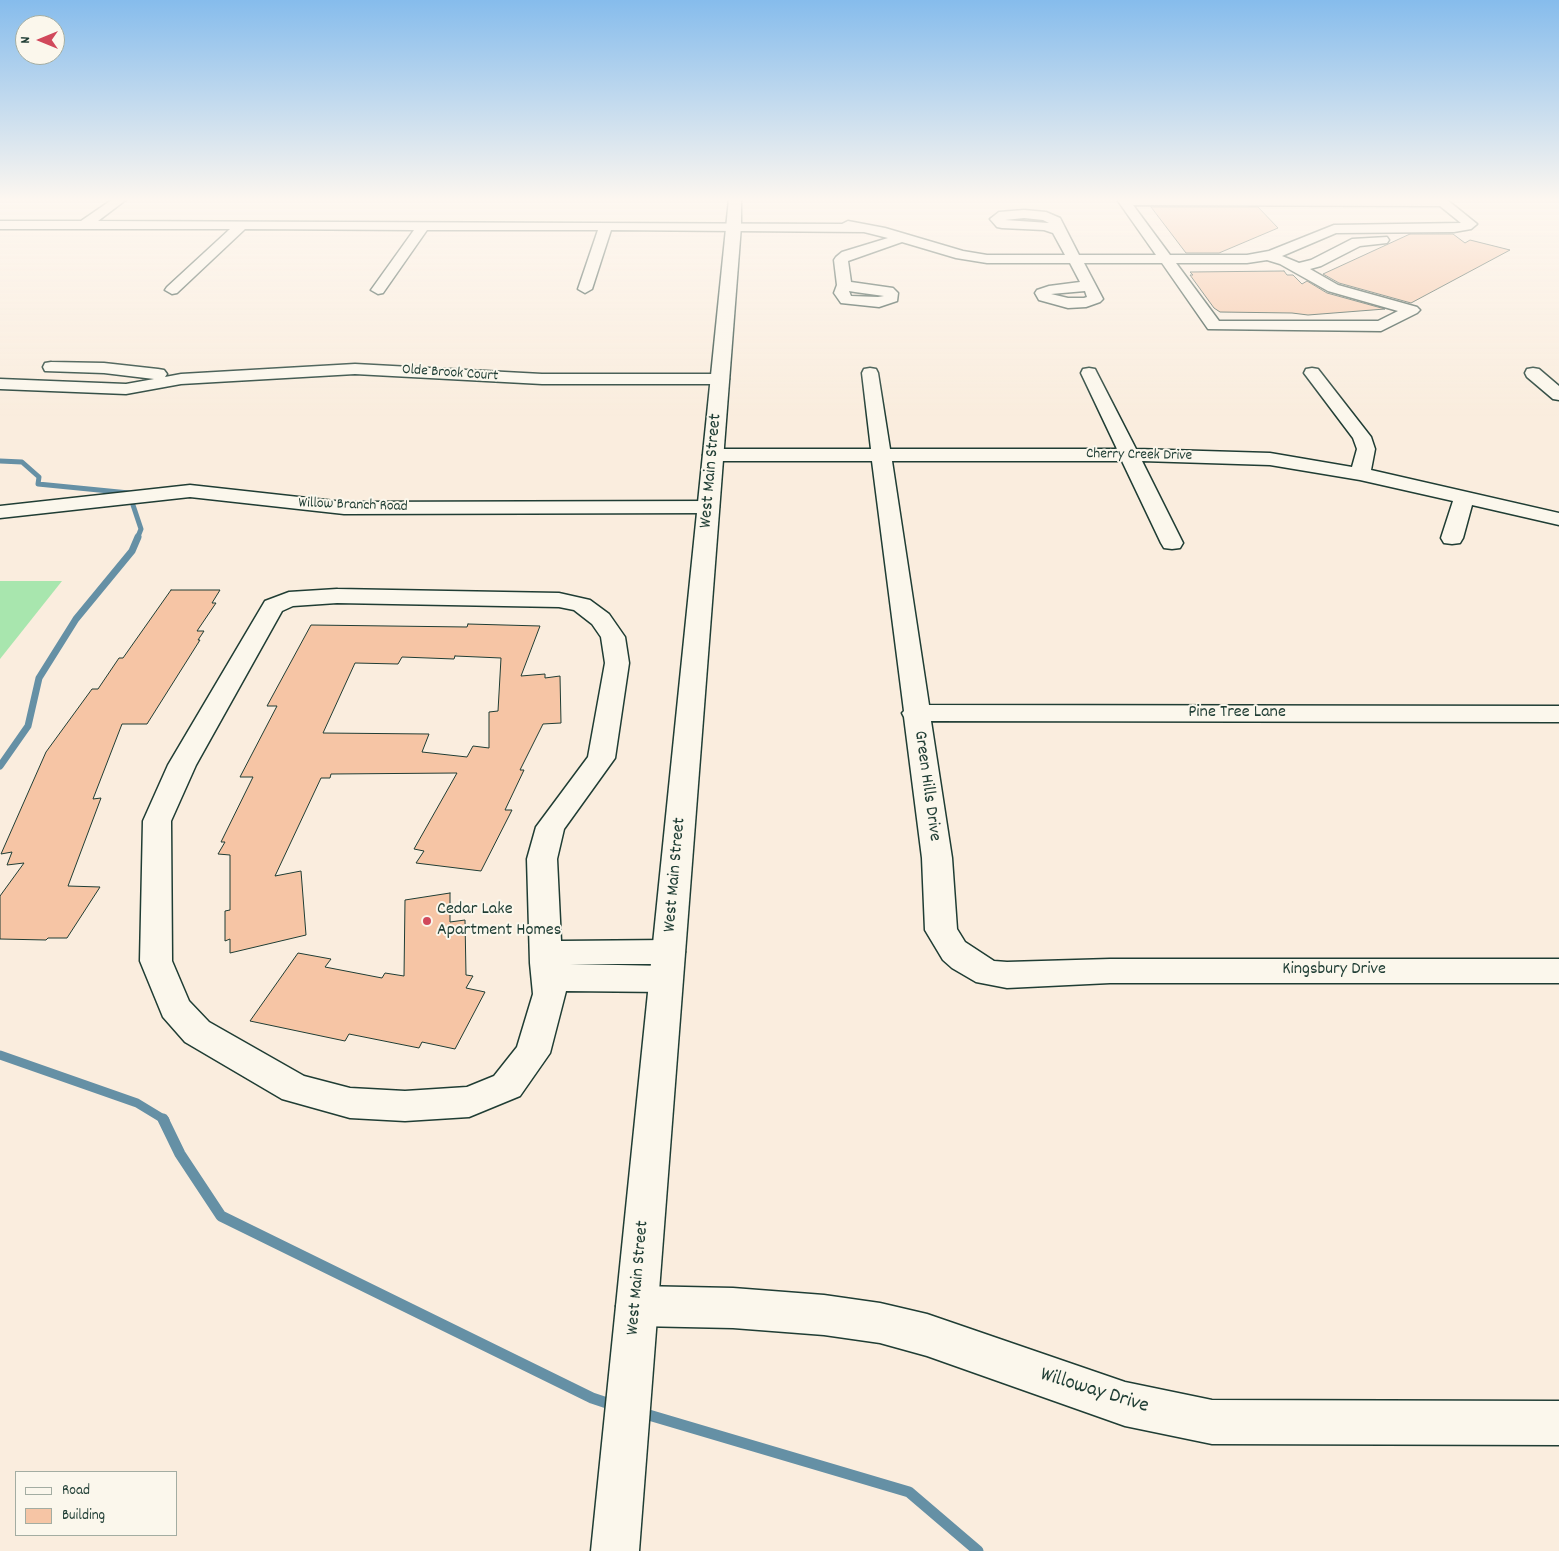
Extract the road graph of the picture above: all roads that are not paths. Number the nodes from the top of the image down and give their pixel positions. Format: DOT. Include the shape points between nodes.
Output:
graph roads {
  1 [pos="192,271"];
  2 [pos="391,271"];
  3 [pos="591,271"];
  4 [pos="730,271"];
  5 [pos="843,271"];
  6 [pos="1080,271"];
  7 [pos="1174,271"];
  8 [pos="1303,271"];
  9 [pos="1087,284"];
  10 [pos="844,285"];
  11 [pos="585,289"];
  12 [pos="172,290"];
  13 [pos="378,290"];
  14 [pos="870,373"];
  15 [pos="1088,373"];
  16 [pos="1312,373"];
  17 [pos="1533,373"];
  18 [pos="0,375"];
  19 [pos="182,379"];
  20 [pos="720,379"];
  21 [pos="0,384"];
  22 [pos="1559,395"];
  23 [pos="713,455"];
  24 [pos="1128,455"];
  25 [pos="882,456"];
  26 [pos="1360,474"];
  27 [pos="1464,498"];
  28 [pos="709,507"];
  29 [pos="0,512"];
  30 [pos="1559,519"];
  31 [pos="1452,538"];
  32 [pos="1172,543"];
  33 [pos="915,713"];
  34 [pos="1559,714"];
  35 [pos="546,963"];
  36 [pos="668,966"];
  37 [pos="1110,971"];
  38 [pos="1559,971"];
  39 [pos="637,1306"];
  40 [pos="1559,1424"];
  41 [pos="616,1551"];
  1 -- 12 [label="street"];
  2 -- 13 [label="street"];
  3 -- 11 [label="street"];
  4 -- 20 [label="street, West Main Street"];
  5 -- 10 [label="street"];
  6 -- 9 [label="street"];
  7 -- 8 [label="street" via="1214,326 1381,326 1412,310 1342,292"];
  14 -- 25 [label="street, Green Hills Drive"];
  15 -- 24 [label="street"];
  16 -- 26 [label="street" via="1362,437 1366,449"];
  17 -- 22 [label="street"];
  18 -- 19 [label="street, Olde Brook Court" via="31,368 104,368"];
  19 -- 20 [label="street, Olde Brook Court" via="355,370 542,379"];
  19 -- 21 [label="street, Olde Brook Court" via="126,389"];
  20 -- 23 [label="street, West Main Street"];
  23 -- 25 [label="street, Cherry Creek Drive"];
  23 -- 28 [label="street, West Main Street"];
  24 -- 25 [label="street, Cherry Creek Drive"];
  24 -- 26 [label="street, Cherry Creek Drive" via="1270,459"];
  24 -- 32 [label="street"];
  25 -- 33 [label="street, Green Hills Drive"];
  26 -- 27 [label="street, Cherry Creek Drive"];
  27 -- 30 [label="street, Cherry Creek Drive"];
  27 -- 31 [label="street"];
  28 -- 29 [label="street, Willow Branch Road" via="344,508 206,492 164,493"];
  28 -- 36 [label="street, West Main Street"];
  33 -- 34 [label="street, Pine Tree Lane"];
  33 -- 37 [label="street, Green Hills Drive" via="936,858 941,930 954,951 988,973"];
  35 -- 35 [label="street" via="542,859 550,827 601,758 617,663 613,637 601,618 582,605 560,600 337,596 289,599 273,606 182,765 157,821 156,961 175,1008 197,1032 295,1088 350,1103 405,1106 469,1102 507,1086 533,1053 550,994"];
  35 -- 36 [label="street" via="566,951"];
  36 -- 39 [label="street, West Main Street"];
  37 -- 38 [label="street, Kingsbury Drive"];
  39 -- 40 [label="street, Willoway Drive" via="733,1308 880,1323 928,1335 1125,1404 1212,1422"];
  39 -- 41 [label="street, West Main Street"];
}
